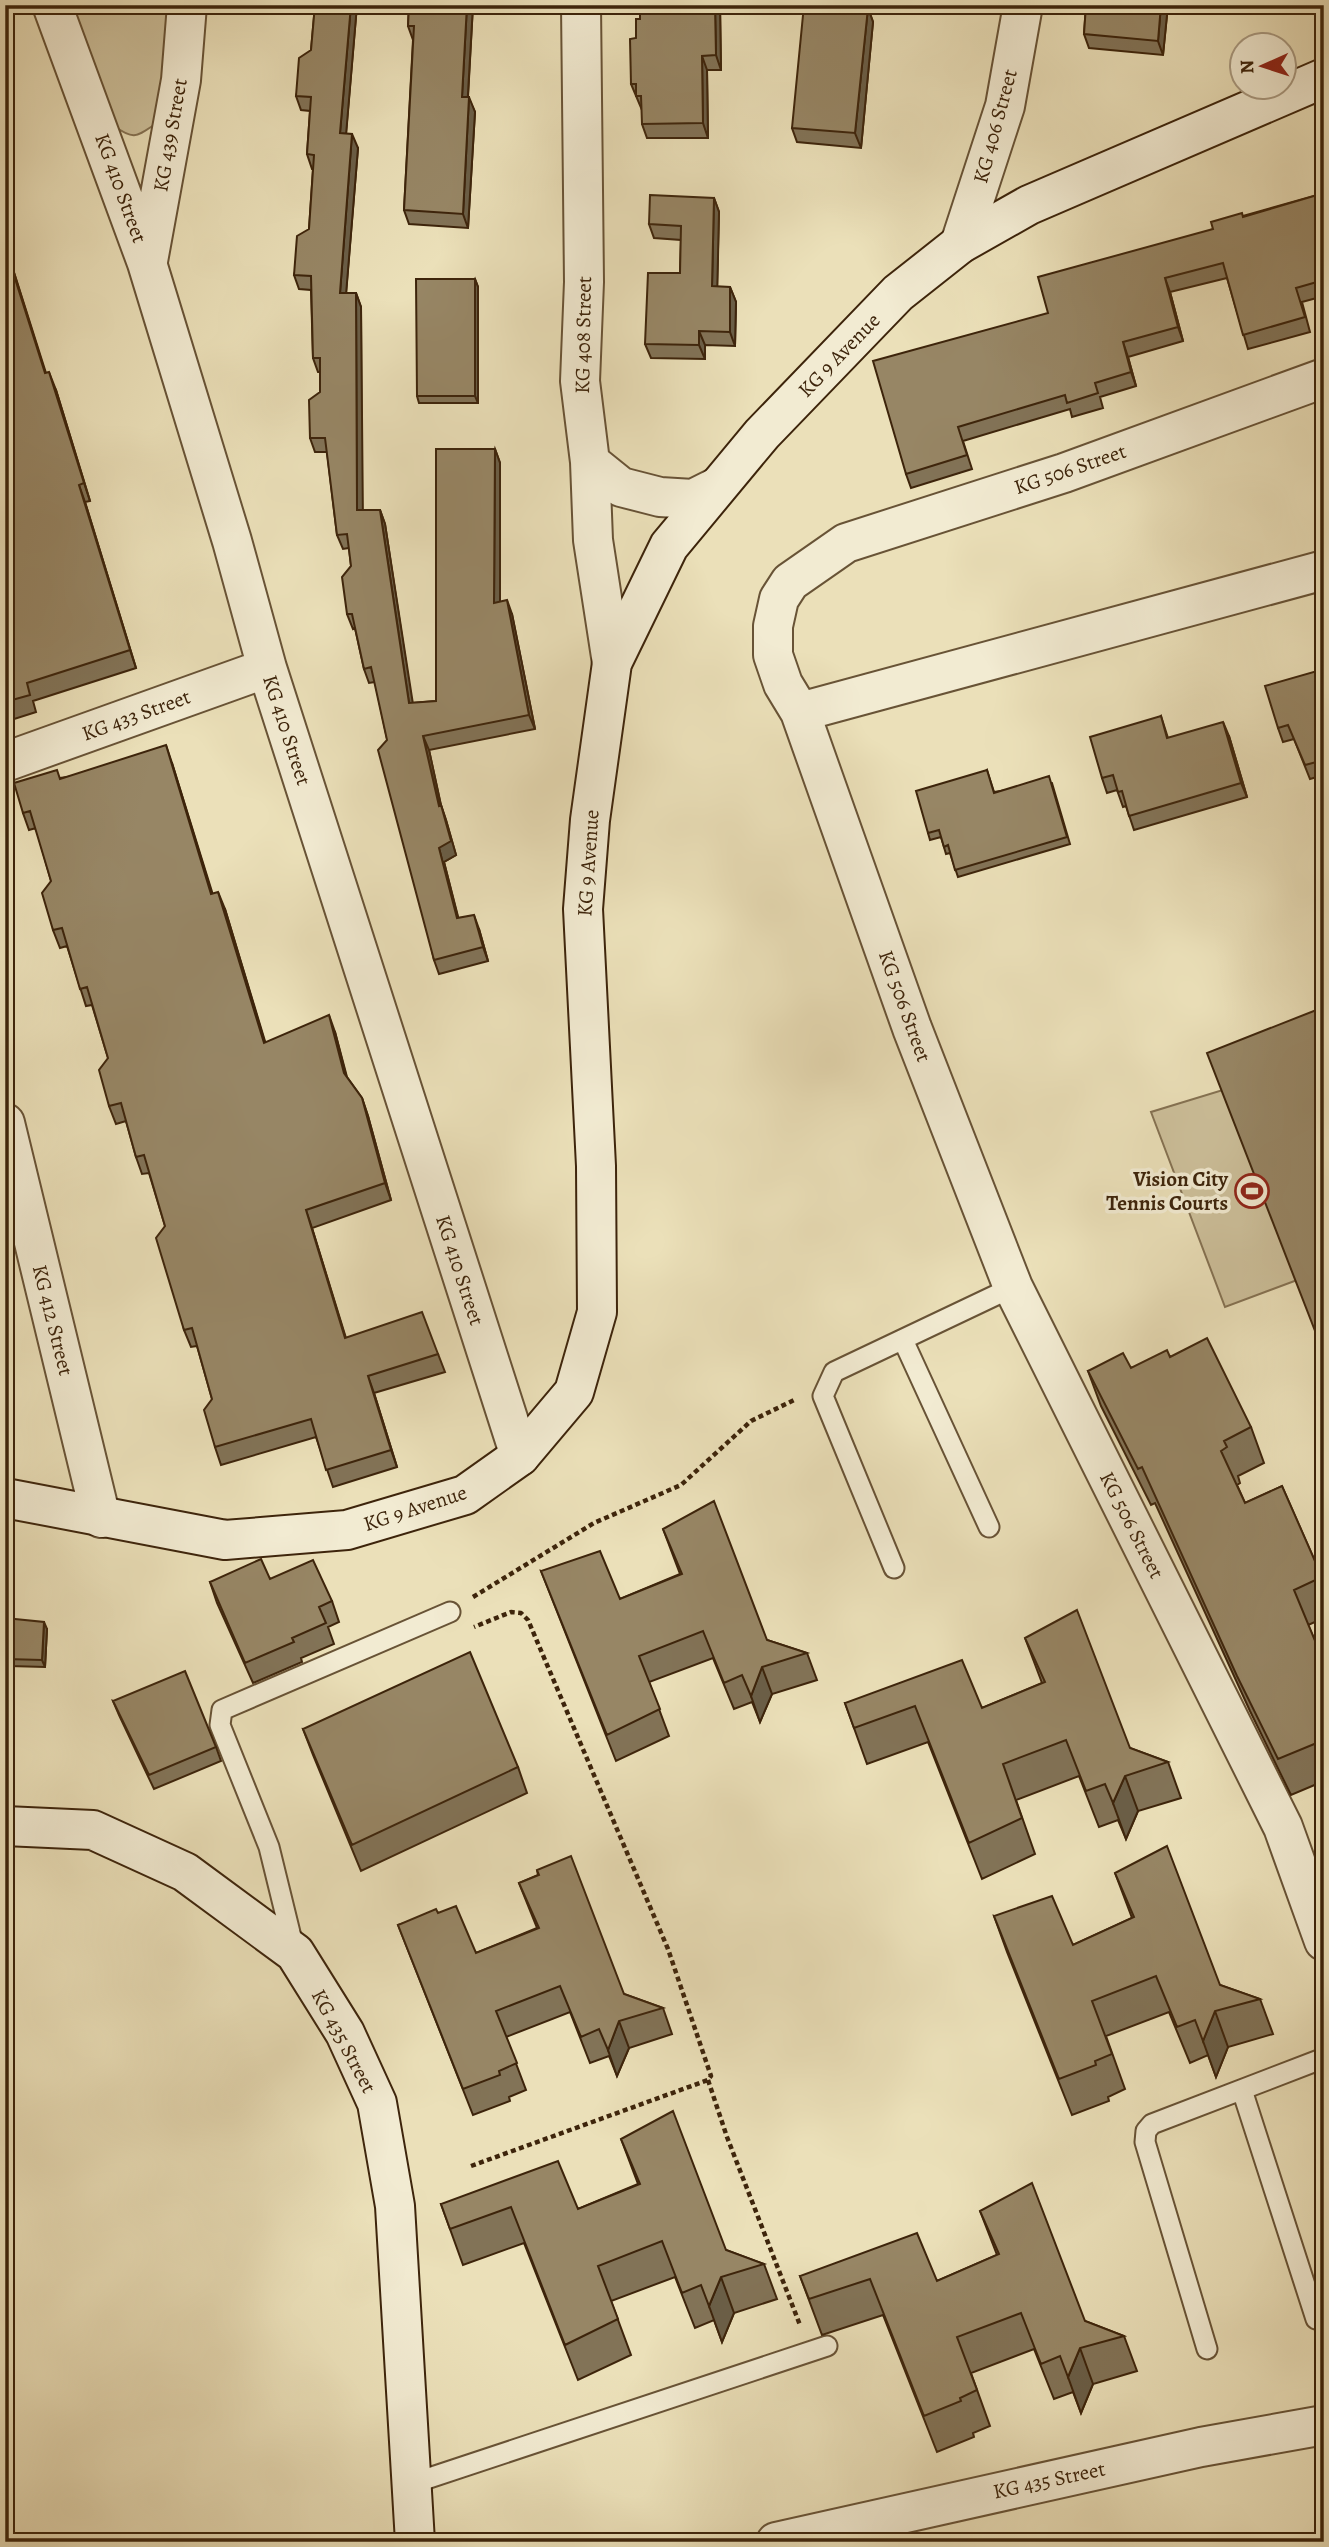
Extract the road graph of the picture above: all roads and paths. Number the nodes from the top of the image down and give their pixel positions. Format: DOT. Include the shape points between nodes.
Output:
graph roads {
  1 [pos="52,5"];
  2 [pos="187,5"];
  3 [pos="580,5"];
  4 [pos="1023,5"];
  5 [pos="1324,78"];
  6 [pos="960,244"];
  7 [pos="147,263"];
  8 [pos="1324,378"];
  9 [pos="590,462"];
  10 [pos="717,487"];
  11 [pos="1324,570"];
  12 [pos="612,663"];
  13 [pos="267,668"];
  14 [pos="800,712"];
  15 [pos="5,762"];
  16 [pos="5,1123"];
  17 [pos="1013,1287"];
  18 [pos="903,1340"];
  19 [pos="826,1384"];
  20 [pos="520,1456"];
  21 [pos="5,1498"];
  22 [pos="100,1518"];
  23 [pos="989,1527"];
  24 [pos="894,1568"];
  25 [pos="456,1608"];
  26 [pos="5,1826"];
  27 [pos="1324,1941"];
  28 [pos="295,1953"];
  29 [pos="1324,2058"];
  30 [pos="708,2080"];
  31 [pos="1242,2090"];
  32 [pos="471,2166"];
  33 [pos="1316,2319"];
  34 [pos="819,2349"];
  35 [pos="1207,2349"];
  36 [pos="1324,2425"];
  37 [pos="411,2484"];
  38 [pos="415,2542"];
  39 [pos="776,2542"];
  1 -- 7 [label="street, KG 410 Street"];
  2 -- 7 [label="street, KG 439 Street" via="181,80"];
  3 -- 9 [label="street, KG 408 Street" via="584,282 580,381"];
  4 -- 6 [label="street, KG 406 Street" via="1005,107"];
  5 -- 6 [label="street, KG 9 Avenue" via="1029,205"];
  6 -- 10 [label="street, KG 9 Avenue" via="898,293"];
  7 -- 13 [label="street, KG 410 Street"];
  8 -- 14 [label="street, KG 506 Street" via="1064,473 846,543 790,582 779,599 773,626 774,655 783,684"];
  9 -- 10 [label="street" via="621,487 660,497 693,499"];
  9 -- 12 [label="street, KG 408 Street" via="593,540"];
  10 -- 12 [label="street, KG 9 Avenue" via="669,546"];
  11 -- 14 [label="street"];
  12 -- 20 [label="street, KG 9 Avenue" via="583,909 596,1167 597,1312 574,1392"];
  13 -- 15 [label="street, KG 433 Street"];
  13 -- 20 [label="street, KG 410 Street"];
  14 -- 17 [label="street, KG 506 Street" via="912,1028"];
  16 -- 22 [label="street, KG 412 Street"];
  17 -- 18 [label="lane"];
  17 -- 27 [label="street, KG 506 Street" via="1283,1827"];
  18 -- 19 [label="lane" via="834,1373"];
  18 -- 23 [label="lane"];
  19 -- 24 [label="lane" via="822,1396"];
  19 -- 25 [label="path" via="751,1421 681,1485 594,1523"];
  20 -- 22 [label="street, KG 9 Avenue" via="465,1495 346,1530 225,1540"];
  21 -- 22 [label="street, KG 9 Avenue"];
  25 -- 28 [label="lane" via="222,1710 219,1717 269,1847"];
  25 -- 30 [label="path" via="472,1627 511,1612 528,1620 668,1949 711,2070"];
  26 -- 28 [label="street, KG 435 Street" via="93,1830 105,1835 185,1872"];
  28 -- 37 [label="street, KG 435 Street" via="345,2033 377,2103 396,2206"];
  29 -- 31 [label="lane"];
  30 -- 32 [label="path"];
  30 -- 34 [label="path" via="726,2137"];
  31 -- 33 [label="lane"];
  31 -- 35 [label="lane" via="1152,2124 1146,2131 1145,2142"];
  34 -- 37 [label="lane"];
  36 -- 39 [label="street, KG 435 Street" via="1201,2447"];
  37 -- 38 [label="street, KG 435 Street"];
}
